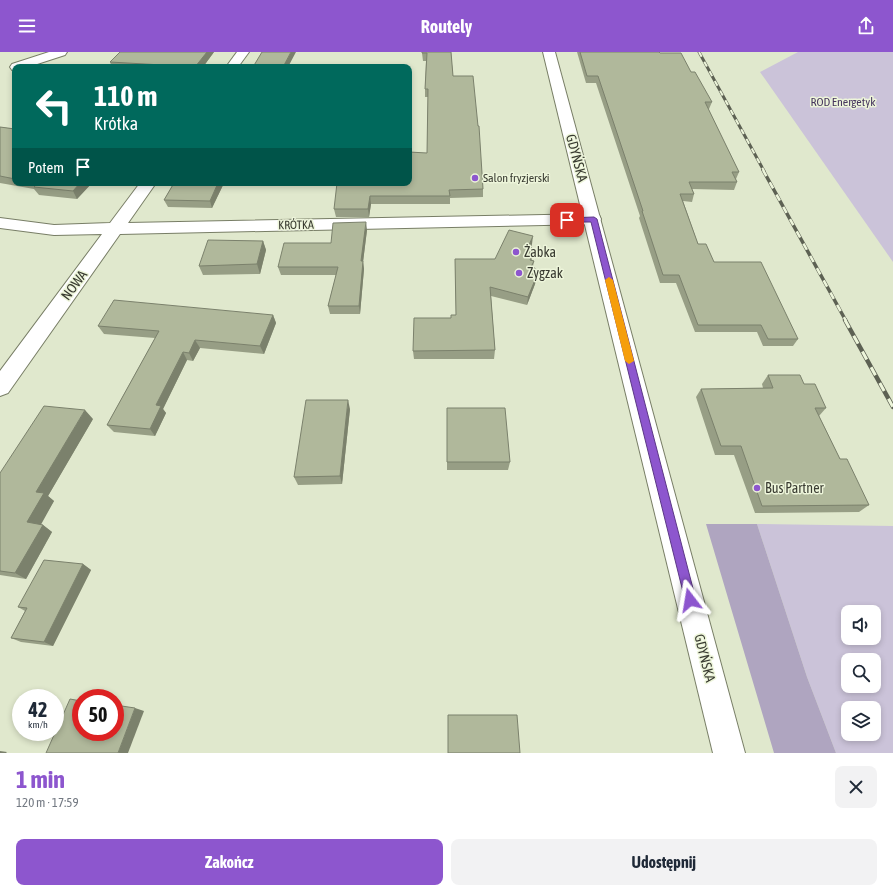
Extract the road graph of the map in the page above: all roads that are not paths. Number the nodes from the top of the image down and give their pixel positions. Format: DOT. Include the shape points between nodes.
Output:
graph roads {
  1 [pos="60,52"];
  2 [pos="243,52"];
  3 [pos="549,52"];
  4 [pos="25,64"];
  5 [pos="234,64"];
  6 [pos="146,186"];
  7 [pos="594,219"];
  8 [pos="0,223"];
  9 [pos="114,229"];
  10 [pos="0,387"];
  11 [pos="729,753"];
  1 -- 4 [label="street"];
  2 -- 5 [label="street"];
  3 -- 7 [label="street, GDYŃSKA"];
  6 -- 9 [label="street, NOWA"];
  7 -- 9 [label="street, KRÓTKA"];
  7 -- 11 [label="street, GDYŃSKA"];
  8 -- 9 [label="street, KRÓTKA" via="54,230"];
  9 -- 10 [label="street, NOWA"];
}
